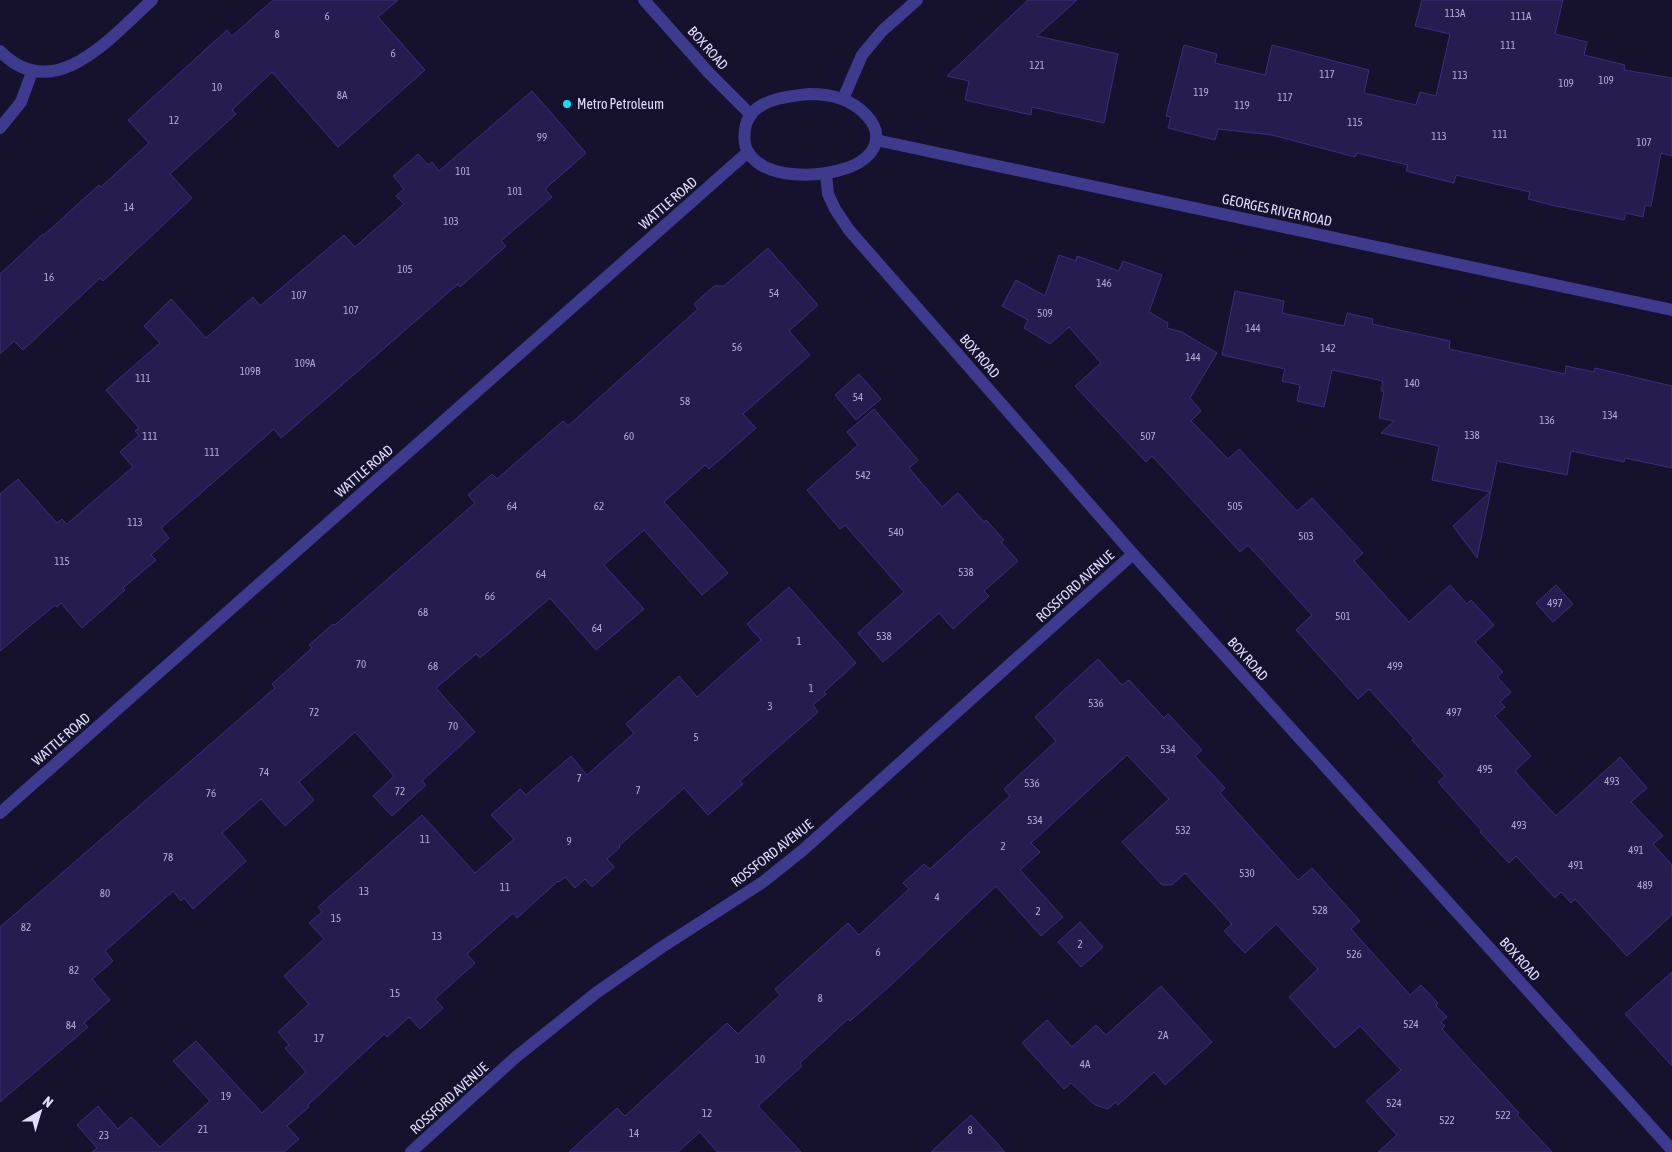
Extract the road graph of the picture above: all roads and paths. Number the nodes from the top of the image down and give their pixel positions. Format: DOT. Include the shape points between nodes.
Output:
graph roads {
  1 [pos="152,0"];
  2 [pos="644,0"];
  3 [pos="917,0"];
  4 [pos="0,51"];
  5 [pos="32,72"];
  6 [pos="842,99"];
  7 [pos="751,115"];
  8 [pos="0,128"];
  9 [pos="876,140"];
  10 [pos="748,152"];
  11 [pos="826,174"];
  12 [pos="1672,310"];
  13 [pos="1133,554"];
  14 [pos="0,813"];
  15 [pos="1672,1150"];
  16 [pos="411,1152"];
  1 -- 5 [label="street" via="90,55 74,65 60,70"];
  2 -- 7 [label="street, BOX ROAD" via="708,73"];
  3 -- 6 [label="street" via="862,54"];
  4 -- 5 [label="street"];
  5 -- 8 [label="street" via="21,102"];
  6 -- 7 [label="street" via="825,94 790,95 760,106"];
  6 -- 9 [label="street" via="866,115 875,128"];
  7 -- 10 [label="street" via="745,126"];
  9 -- 11 [label="street" via="874,149 865,158"];
  9 -- 12 [label="street, GEORGES RIVER ROAD"];
  10 -- 11 [label="street" via="772,169 809,175"];
  10 -- 14 [label="street, WATTLE ROAD"];
  11 -- 13 [label="street, BOX ROAD" via="828,194 849,230"];
  13 -- 15 [label="street, BOX ROAD"];
  13 -- 16 [label="street, ROSSFORD AVENUE" via="804,850 763,882 596,993 516,1057"];
}
